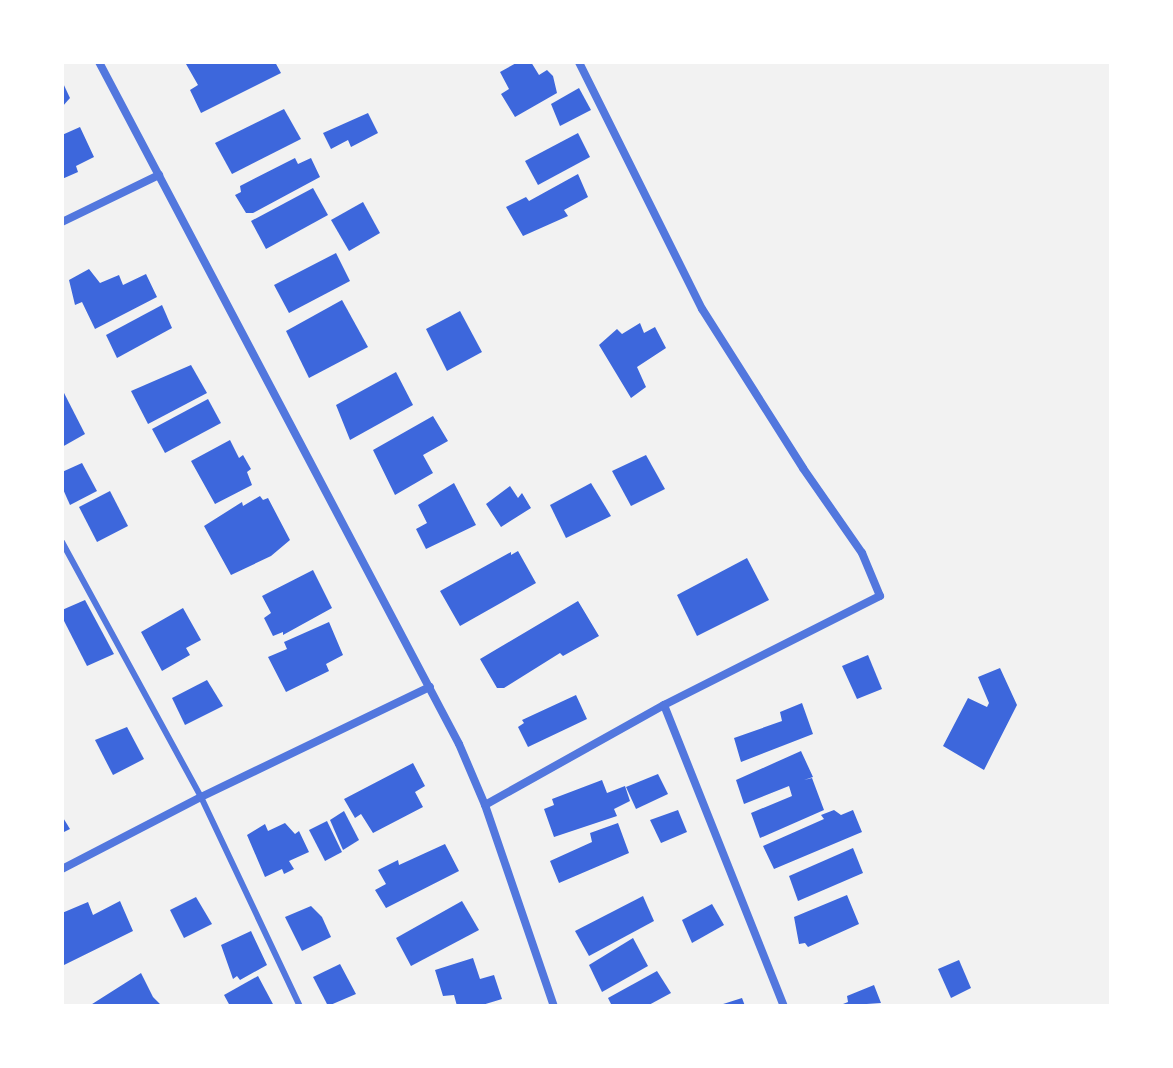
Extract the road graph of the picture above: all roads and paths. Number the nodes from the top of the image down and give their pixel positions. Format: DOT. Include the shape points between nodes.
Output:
graph roads {
  1 [pos="99,62"];
  2 [pos="579,62"];
  3 [pos="159,175"];
  4 [pos="62,222"];
  5 [pos="62,542"];
  6 [pos="430,687"];
  7 [pos="664,705"];
  8 [pos="201,797"];
  9 [pos="485,805"];
  10 [pos="62,869"];
  11 [pos="300,1006"];
  12 [pos="554,1006"];
  13 [pos="784,1006"];
  1 -- 3 [label="street"];
  2 -- 7 [label="street" via="702,309 862,553 880,596"];
  3 -- 4 [label="street"];
  3 -- 6 [label="street"];
  5 -- 8 [label="lane"];
  6 -- 8 [label="street"];
  6 -- 9 [label="street"];
  7 -- 9 [label="street"];
  7 -- 13 [label="street"];
  8 -- 10 [label="street"];
  8 -- 11 [label="lane"];
  9 -- 12 [label="street"];
}
